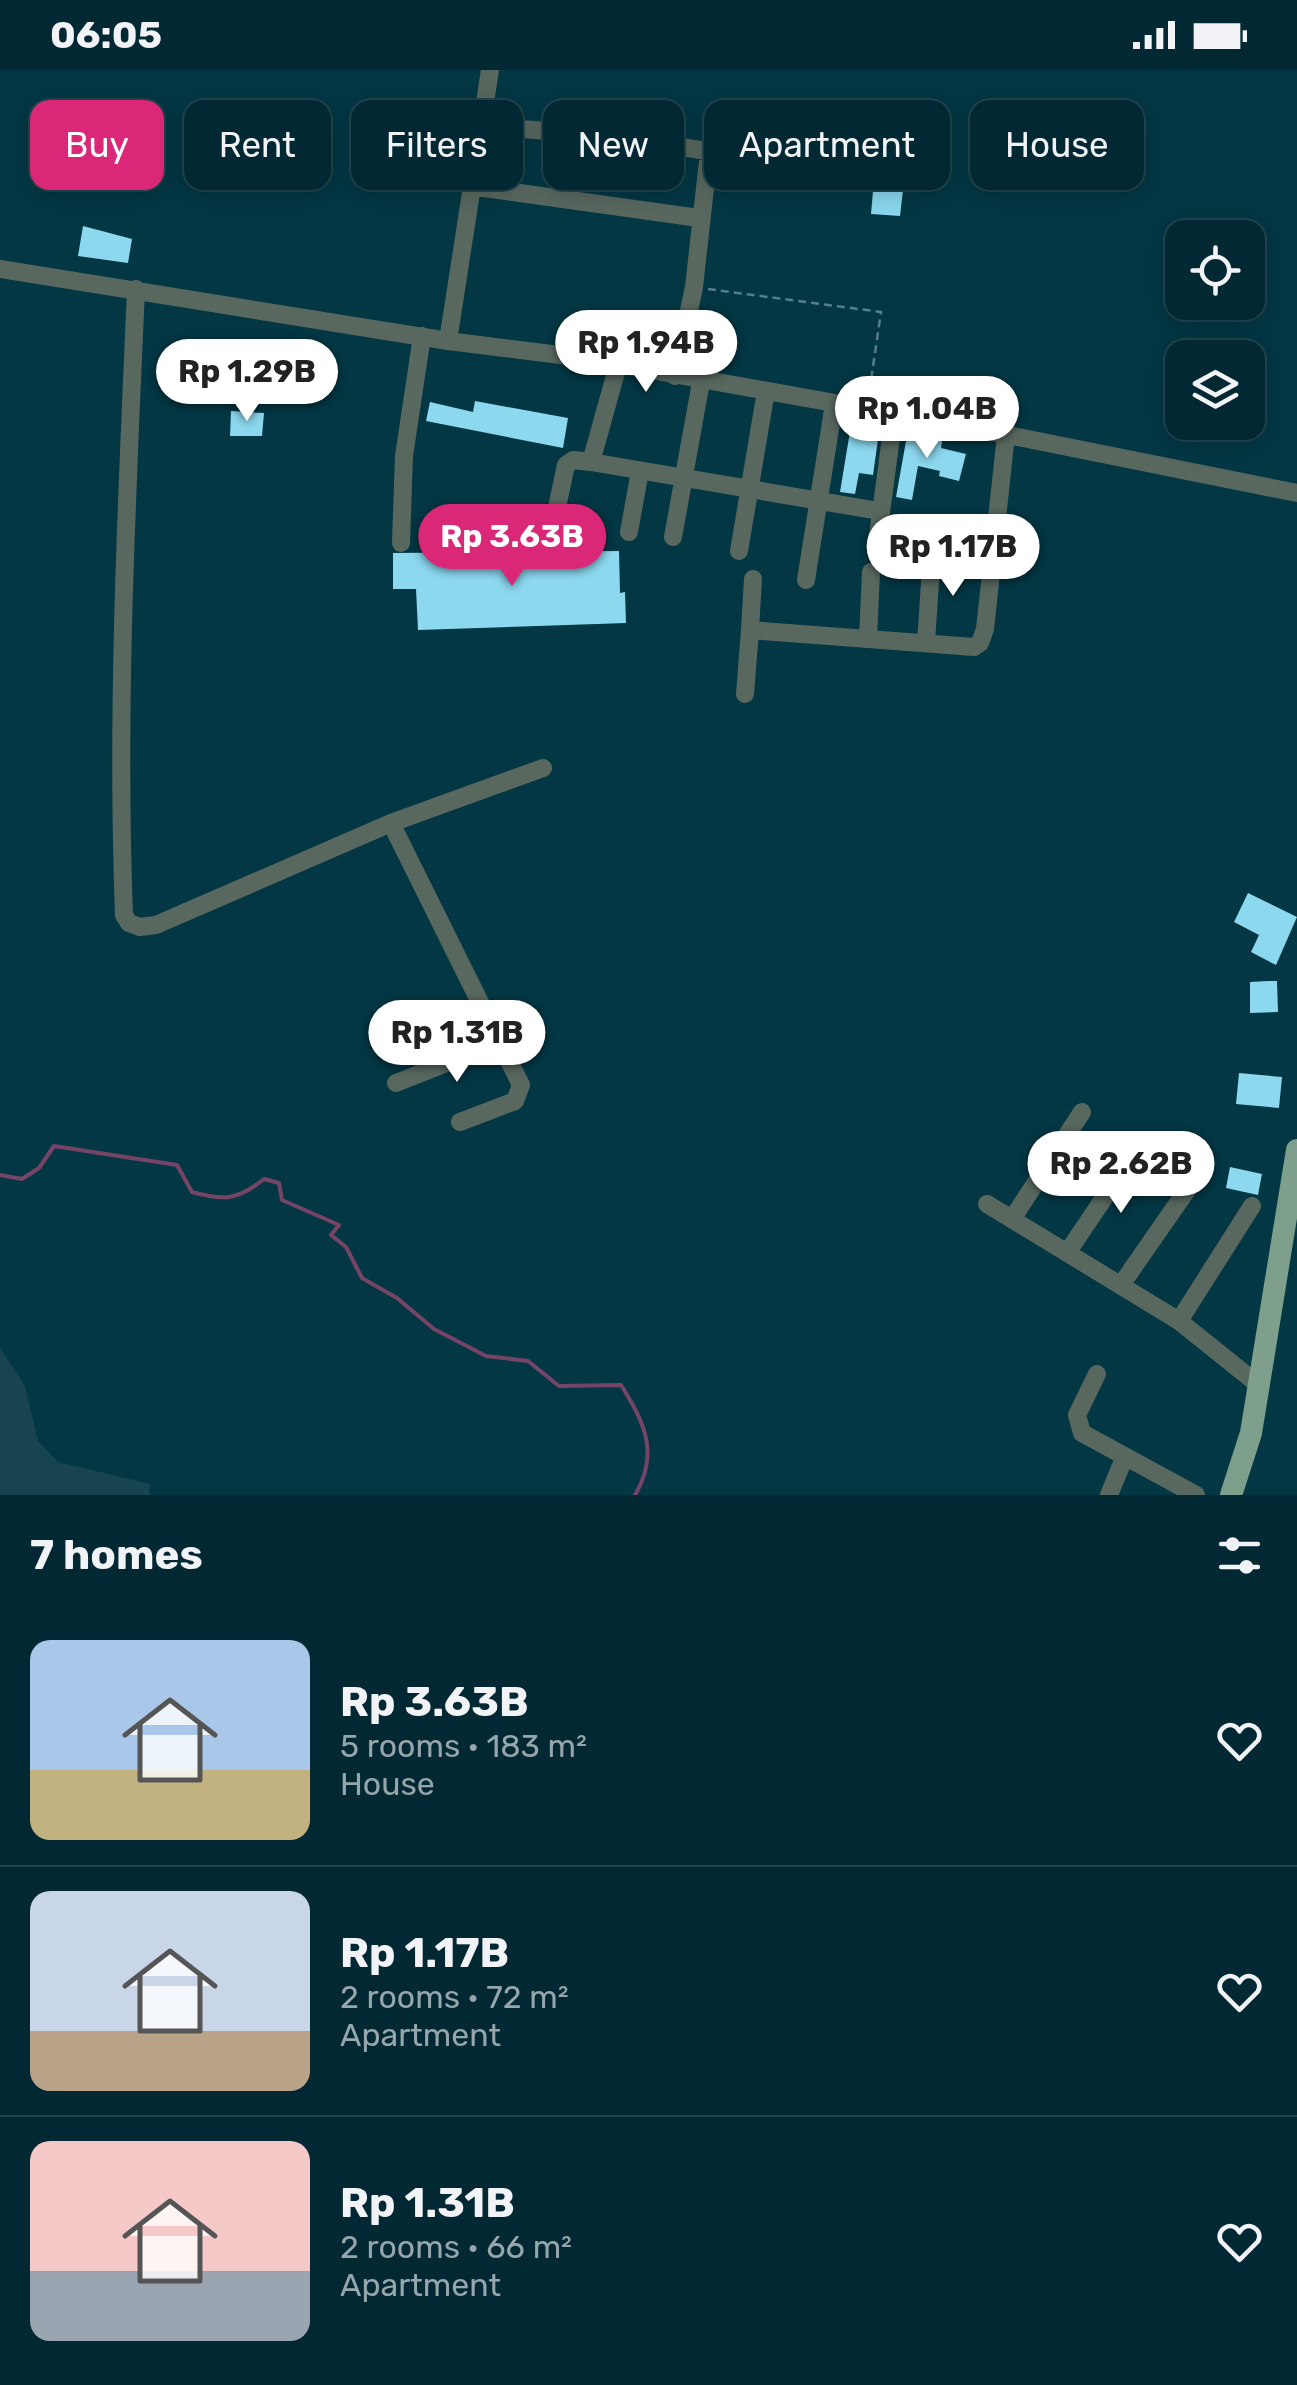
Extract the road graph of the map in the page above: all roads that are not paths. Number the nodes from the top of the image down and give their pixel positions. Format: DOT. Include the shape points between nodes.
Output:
graph roads {
  1 [pos="490,70"];
  2 [pos="485,100"];
  3 [pos="523,129"];
  4 [pos="704,151"];
  5 [pos="704,181"];
  6 [pos="469,190"];
  7 [pos="499,190"];
  8 [pos="699,218"];
  9 [pos="0,269"];
  10 [pos="136,289"];
  11 [pos="422,336"];
  12 [pos="448,341"];
  13 [pos="618,365"];
  14 [pos="674,376"];
  15 [pos="701,382"];
  16 [pos="766,392"];
  17 [pos="834,404"];
  18 [pos="894,414"];
  19 [pos="1006,435"];
  20 [pos="591,462"];
  21 [pos="640,471"];
  22 [pos="683,480"];
  23 [pos="751,489"];
  24 [pos="1297,493"];
  25 [pos="818,501"];
  26 [pos="879,511"];
  27 [pos="554,526"];
  28 [pos="629,532"];
  29 [pos="673,537"];
  30 [pos="401,543"];
  31 [pos="876,550"];
  32 [pos="739,551"];
  33 [pos="932,553"];
  34 [pos="870,572"];
  35 [pos="753,579"];
  36 [pos="806,580"];
  37 [pos="750,630"];
  38 [pos="868,638"];
  39 [pos="926,642"];
  40 [pos="745,694"];
  41 [pos="542,768"];
  42 [pos="391,823"];
  43 [pos="500,1042"];
  44 [pos="396,1083"];
  45 [pos="1082,1112"];
  46 [pos="460,1122"];
  47 [pos="1297,1150"];
  48 [pos="1135,1152"];
  49 [pos="1196,1177"];
  50 [pos="988,1204"];
  51 [pos="1252,1206"];
  52 [pos="1012,1220"];
  53 [pos="1067,1253"];
  54 [pos="1121,1285"];
  55 [pos="1178,1321"];
  56 [pos="1097,1374"];
  57 [pos="1260,1386"];
  58 [pos="1126,1456"];
  59 [pos="1109,1495"];
  60 [pos="1196,1495"];
  61 [pos="1231,1495"];
  1 -- 2 [label="street"];
  3 -- 4 [label="street"];
  5 -- 8 [label="street"];
  6 -- 12 [label="street"];
  7 -- 8 [label="street"];
  8 -- 14 [label="street" via="694,287"];
  9 -- 10 [label="street"];
  10 -- 11 [label="street"];
  10 -- 42 [label="street" via="122,690 126,920 156,925"];
  11 -- 12 [label="street"];
  11 -- 30 [label="street" via="404,456"];
  12 -- 13 [label="street"];
  13 -- 14 [label="street"];
  13 -- 20 [label="street"];
  14 -- 15 [label="street"];
  15 -- 16 [label="street"];
  15 -- 22 [label="street"];
  16 -- 17 [label="street"];
  16 -- 23 [label="street"];
  17 -- 18 [label="street"];
  17 -- 25 [label="street"];
  18 -- 19 [label="street"];
  18 -- 26 [label="street"];
  19 -- 24 [label="street"];
  19 -- 39 [label="street" via="984,636 974,647"];
  20 -- 21 [label="street"];
  20 -- 27 [label="street" via="566,465"];
  21 -- 22 [label="street"];
  21 -- 28 [label="street"];
  22 -- 23 [label="street"];
  22 -- 29 [label="street"];
  23 -- 25 [label="street"];
  23 -- 32 [label="street"];
  25 -- 26 [label="street"];
  25 -- 36 [label="street"];
  26 -- 31 [label="street"];
  33 -- 39 [label="street"];
  34 -- 38 [label="street"];
  35 -- 37 [label="street"];
  37 -- 38 [label="street"];
  37 -- 40 [label="street"];
  38 -- 39 [label="street"];
  41 -- 42 [label="street"];
  42 -- 43 [label="street"];
  43 -- 44 [label="street"];
  43 -- 46 [label="street" via="520,1094"];
  45 -- 52 [label="street"];
  47 -- 57 [label="main road"];
  48 -- 53 [label="street"];
  49 -- 54 [label="street"];
  50 -- 52 [label="street"];
  51 -- 55 [label="street"];
  52 -- 53 [label="street"];
  53 -- 54 [label="street"];
  54 -- 55 [label="street"];
  55 -- 57 [label="street"];
  56 -- 58 [label="street" via="1079,1408 1078,1427"];
  57 -- 61 [label="main road"];
  58 -- 59 [label="street"];
  58 -- 60 [label="street"];
}
